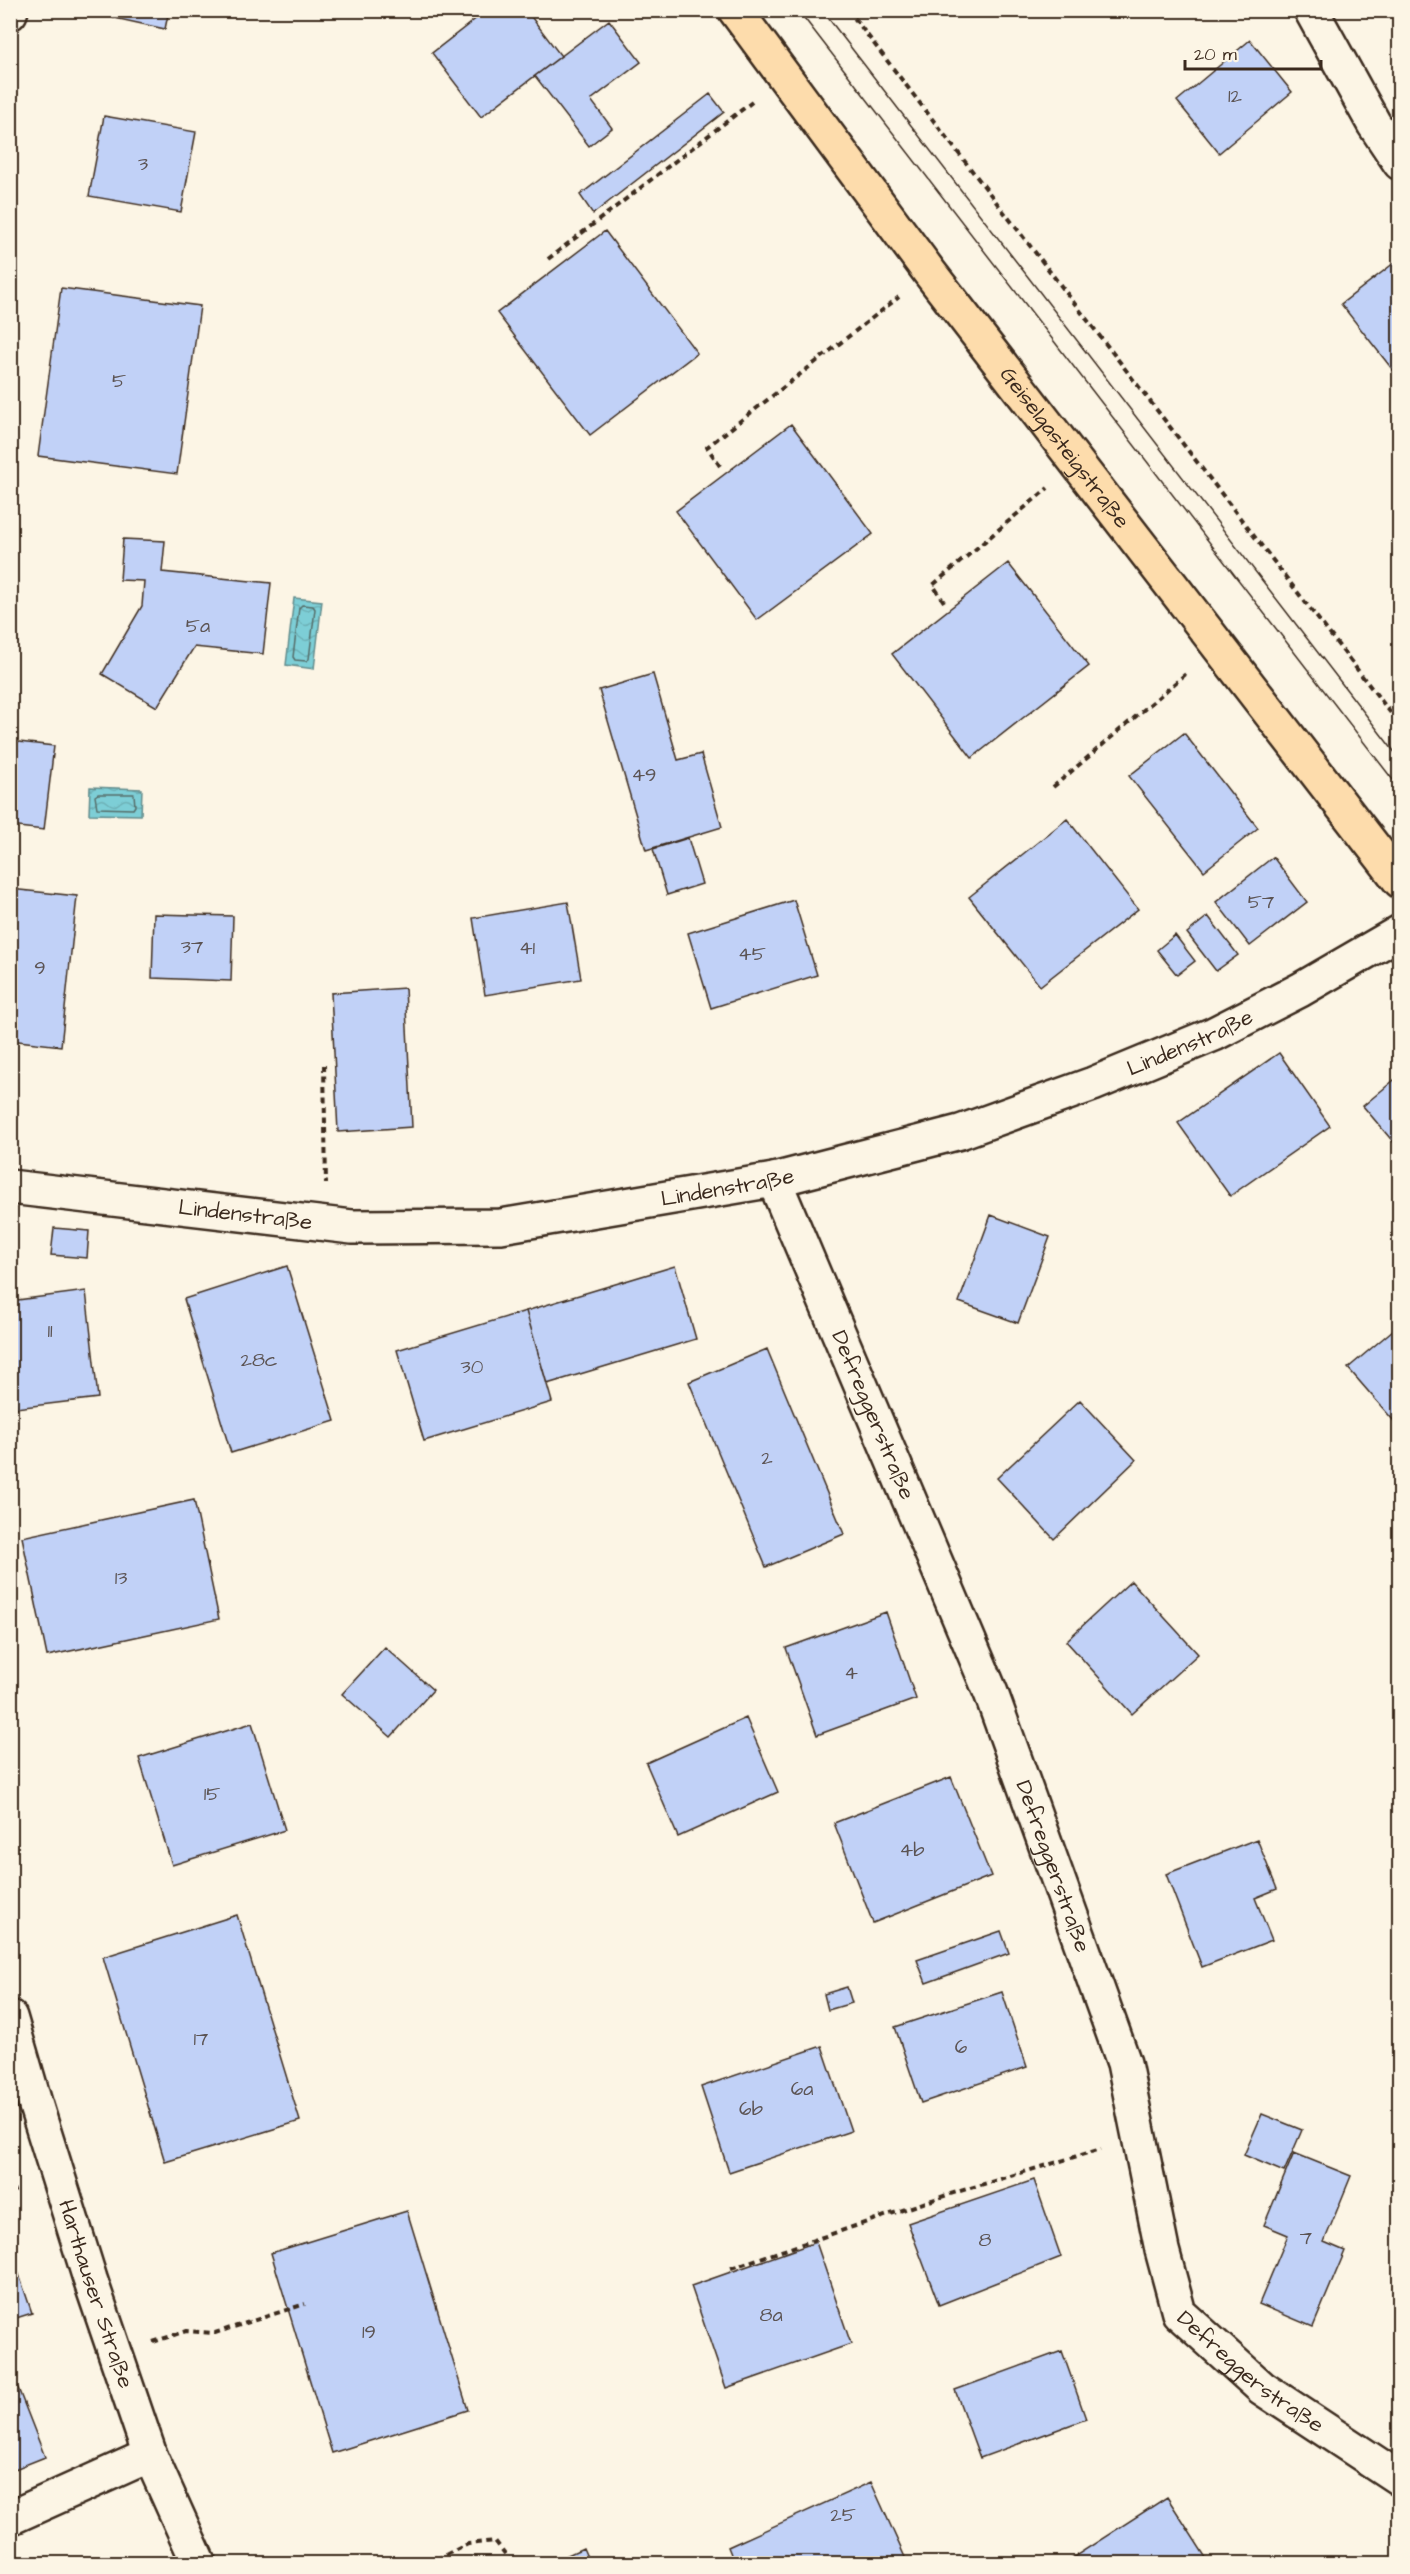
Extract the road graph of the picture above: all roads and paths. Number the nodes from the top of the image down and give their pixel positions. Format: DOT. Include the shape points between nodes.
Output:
graph roads {
  1 [pos="735,10"];
  2 [pos="848,10"];
  3 [pos="1311,10"];
  4 [pos="784,76"];
  5 [pos="1400,163"];
  6 [pos="548,259"];
  7 [pos="930,273"];
  8 [pos="1077,464"];
  9 [pos="720,466"];
  10 [pos="944,602"];
  11 [pos="1219,646"];
  12 [pos="1400,725"];
  13 [pos="1053,787"];
  14 [pos="1400,881"];
  15 [pos="1400,932"];
  16 [pos="324,1065"];
  17 [pos="774,1180"];
  18 [pos="10,1186"];
  19 [pos="327,1224"];
  20 [pos="10,2017"];
  21 [pos="1139,2138"];
  22 [pos="732,2268"];
  23 [pos="305,2304"];
  24 [pos="115,2354"];
  25 [pos="150,2455"];
  26 [pos="1400,2479"];
  27 [pos="10,2518"];
  28 [pos="199,2564"];
  29 [pos="427,2564"];
  30 [pos="513,2564"];
  1 -- 4 [label="main road, Geiselgasteigstraße"];
  2 -- 12 [label="path"];
  3 -- 5 [label="street"];
  4 -- 6 [label="path"];
  4 -- 7 [label="main road, Geiselgasteigstraße"];
  7 -- 8 [label="main road, Geiselgasteigstraße"];
  7 -- 9 [label="path" via="707,447"];
  8 -- 10 [label="path" via="933,585"];
  8 -- 11 [label="main road, Geiselgasteigstraße"];
  11 -- 13 [label="path"];
  11 -- 14 [label="main road, Geiselgasteigstraße"];
  15 -- 17 [label="street, Lindenstraße" via="1214,1034 1093,1084 960,1132"];
  16 -- 19 [label="path"];
  17 -- 19 [label="street, Lindenstraße" via="501,1226"];
  17 -- 21 [label="street, Defreggerstraße" via="991,1693 1124,2063"];
  18 -- 19 [label="street, Lindenstraße"];
  20 -- 24 [label="street, Harthauser Straße"];
  21 -- 22 [label="path" via="947,2195"];
  21 -- 26 [label="street, Defreggerstraße" via="1179,2313 1262,2388"];
  23 -- 24 [label="path" via="215,2333 186,2331"];
  24 -- 25 [label="street, Harthauser Straße"];
  25 -- 27 [label="street"];
  25 -- 28 [label="street, Harthauser Straße"];
  29 -- 30 [label="path" via="468,2544 495,2541"];
}
